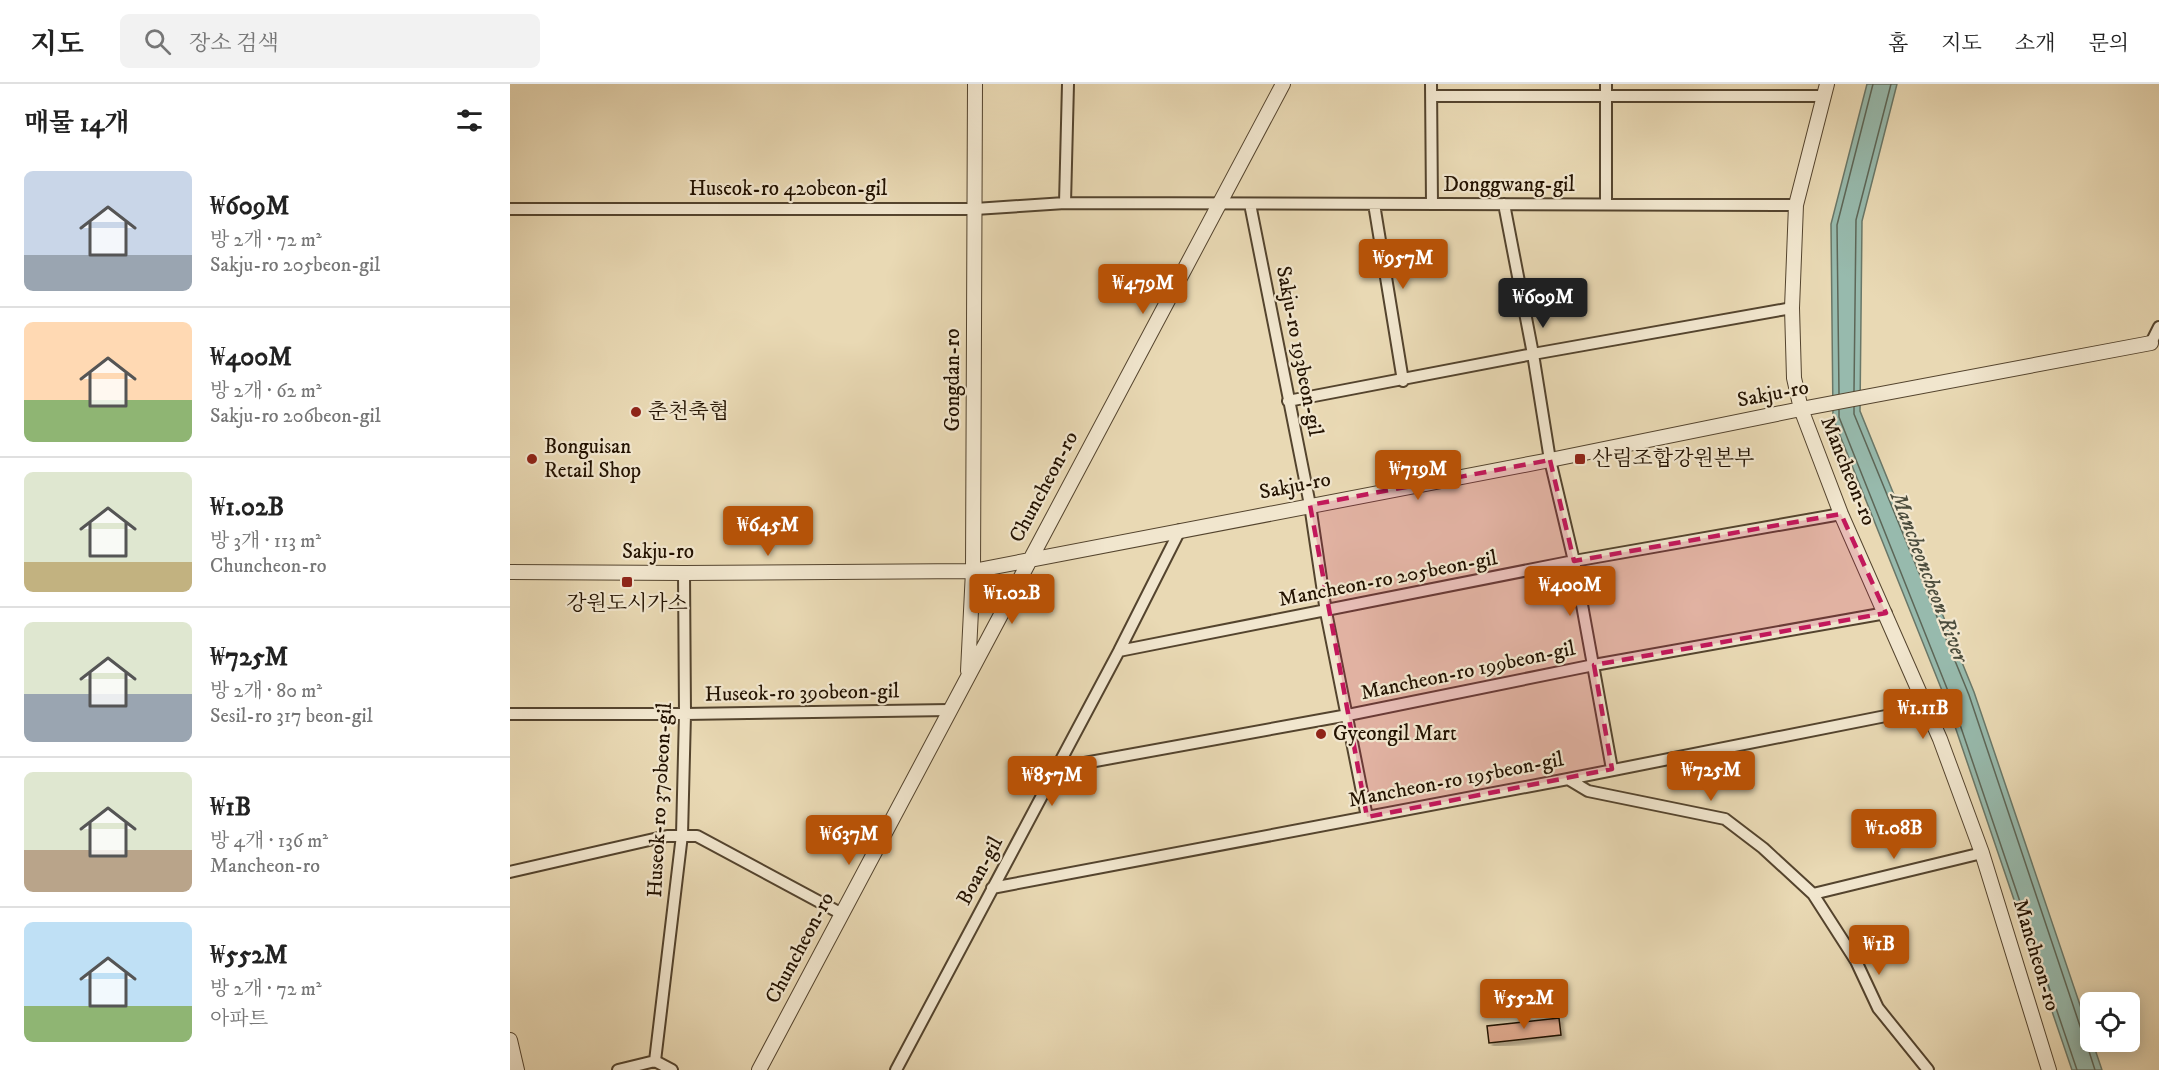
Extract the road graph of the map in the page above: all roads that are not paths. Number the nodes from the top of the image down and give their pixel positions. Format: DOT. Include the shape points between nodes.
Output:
graph roads {
  1 [pos="975,84"];
  2 [pos="1068,84"];
  3 [pos="1283,84"];
  4 [pos="1431,84"];
  5 [pos="1606,90"];
  6 [pos="1825,90"];
  7 [pos="1431,96"];
  8 [pos="1065,203"];
  9 [pos="1222,203"];
  10 [pos="1250,204"];
  11 [pos="1374,204"];
  12 [pos="1432,204"];
  13 [pos="1504,204"];
  14 [pos="1606,204"];
  15 [pos="1796,205"];
  16 [pos="975,208"];
  17 [pos="510,209"];
  18 [pos="1792,308"];
  19 [pos="2159,327"];
  20 [pos="2151,343"];
  21 [pos="1533,354"];
  22 [pos="1403,381"];
  23 [pos="1288,401"];
  24 [pos="1801,409"];
  25 [pos="1550,460"];
  26 [pos="1310,505"];
  27 [pos="1841,514"];
  28 [pos="1180,530"];
  29 [pos="1029,560"];
  30 [pos="1574,561"];
  31 [pos="973,571"];
  32 [pos="510,572"];
  33 [pos="684,573"];
  34 [pos="1326,612"];
  35 [pos="1886,613"];
  36 [pos="1119,651"];
  37 [pos="1594,665"];
  38 [pos="968,676"];
  39 [pos="1926,708"];
  40 [pos="950,710"];
  41 [pos="510,714"];
  42 [pos="685,714"];
  43 [pos="1348,715"];
  44 [pos="1057,768"];
  45 [pos="1612,769"];
  46 [pos="1568,779"];
  47 [pos="1367,817"];
  48 [pos="682,835"];
  49 [pos="1982,853"];
  50 [pos="510,872"];
  51 [pos="992,888"];
  52 [pos="1813,894"];
  53 [pos="842,914"];
  54 [pos="510,1040"];
  55 [pos="655,1061"];
  56 [pos="517,1070"];
  57 [pos="618,1070"];
  58 [pos="672,1070"];
  59 [pos="759,1070"];
  60 [pos="896,1070"];
  61 [pos="1928,1070"];
  62 [pos="2049,1070"];
  1 -- 16 [label="street, Gongdan-ro"];
  2 -- 8 [label="street"];
  3 -- 9 [label="street, Chuncheon-ro"];
  4 -- 7 [label="street"];
  5 -- 6 [label="street"];
  5 -- 7 [label="street"];
  5 -- 14 [label="street"];
  6 -- 15 [label="street, Mancheon-ro"];
  7 -- 12 [label="street"];
  8 -- 9 [label="street, Huseok-ro 420beon-gil"];
  8 -- 16 [label="street, Huseok-ro 420beon-gil"];
  9 -- 10 [label="street, Donggwang-gil"];
  9 -- 29 [label="street, Chuncheon-ro"];
  10 -- 11 [label="street, Donggwang-gil"];
  10 -- 23 [label="street, Sakju-ro 193beon-gil"];
  11 -- 12 [label="street, Donggwang-gil"];
  11 -- 22 [label="street"];
  12 -- 13 [label="street, Donggwang-gil"];
  13 -- 14 [label="street, Donggwang-gil"];
  13 -- 21 [label="street"];
  14 -- 15 [label="street, Donggwang-gil"];
  15 -- 18 [label="street, Mancheon-ro"];
  16 -- 17 [label="street, Huseok-ro 420beon-gil"];
  16 -- 31 [label="street, Gongdan-ro"];
  18 -- 21 [label="street"];
  18 -- 24 [label="street, Mancheon-ro" via="1794,378"];
  19 -- 20 [label="street"];
  20 -- 24 [label="street, Sakju-ro"];
  21 -- 22 [label="street"];
  21 -- 25 [label="street"];
  22 -- 23 [label="street"];
  23 -- 26 [label="street, Sakju-ro 193beon-gil"];
  24 -- 25 [label="street, Sakju-ro"];
  24 -- 27 [label="street, Mancheon-ro"];
  25 -- 26 [label="street, Sakju-ro"];
  25 -- 30 [label="street"];
  26 -- 28 [label="street, Sakju-ro"];
  26 -- 34 [label="street, Sakju-ro 193beon-gil"];
  27 -- 30 [label="street, Mancheon-ro 205beon-gil"];
  27 -- 35 [label="street, Mancheon-ro"];
  28 -- 29 [label="street, Sakju-ro"];
  28 -- 36 [label="street, Boan-gil"];
  29 -- 31 [label="street, Sakju-ro"];
  29 -- 38 [label="street, Chuncheon-ro"];
  30 -- 34 [label="street, Mancheon-ro 205beon-gil"];
  30 -- 37 [label="street"];
  31 -- 33 [label="street, Sakju-ro"];
  31 -- 38 [label="street, Gongdan-ro"];
  32 -- 33 [label="street, Sakju-ro"];
  33 -- 42 [label="street, Huseok-ro 370beon-gil"];
  34 -- 36 [label="street, Mancheon-ro 205beon-gil"];
  34 -- 43 [label="street, Sakju-ro 193beon-gil"];
  35 -- 37 [label="street, Mancheon-ro 199beon-gil"];
  35 -- 39 [label="street, Mancheon-ro"];
  36 -- 44 [label="street, Boan-gil"];
  37 -- 43 [label="street, Mancheon-ro 199beon-gil"];
  37 -- 45 [label="street"];
  38 -- 40 [label="street, Chuncheon-ro"];
  39 -- 45 [label="street, Mancheon-ro 195beon-gil"];
  39 -- 49 [label="street, Mancheon-ro"];
  40 -- 42 [label="street, Huseok-ro 390beon-gil"];
  40 -- 53 [label="street, Chuncheon-ro"];
  41 -- 42 [label="street, Huseok-ro 390beon-gil"];
  42 -- 48 [label="street, Huseok-ro 370beon-gil"];
  43 -- 44 [label="street, Mancheon-ro 199beon-gil"];
  43 -- 47 [label="street, Sakju-ro 193beon-gil"];
  44 -- 51 [label="street, Boan-gil"];
  45 -- 46 [label="street, Mancheon-ro 195beon-gil"];
  46 -- 47 [label="street, Mancheon-ro 195beon-gil"];
  46 -- 52 [label="street" via="1588,790 1725,819"];
  47 -- 51 [label="street, Mancheon-ro 195beon-gil"];
  48 -- 50 [label="street"];
  48 -- 53 [label="street" via="697,836"];
  48 -- 55 [label="street, Huseok-ro 370beon-gil"];
  49 -- 52 [label="street"];
  49 -- 62 [label="street, Mancheon-ro"];
  51 -- 60 [label="street, Boan-gil"];
  52 -- 61 [label="street" via="1856,961 1878,1008"];
  53 -- 59 [label="street, Chuncheon-ro"];
  54 -- 56 [label="street"];
  55 -- 57 [label="street"];
  55 -- 58 [label="street"];
}
